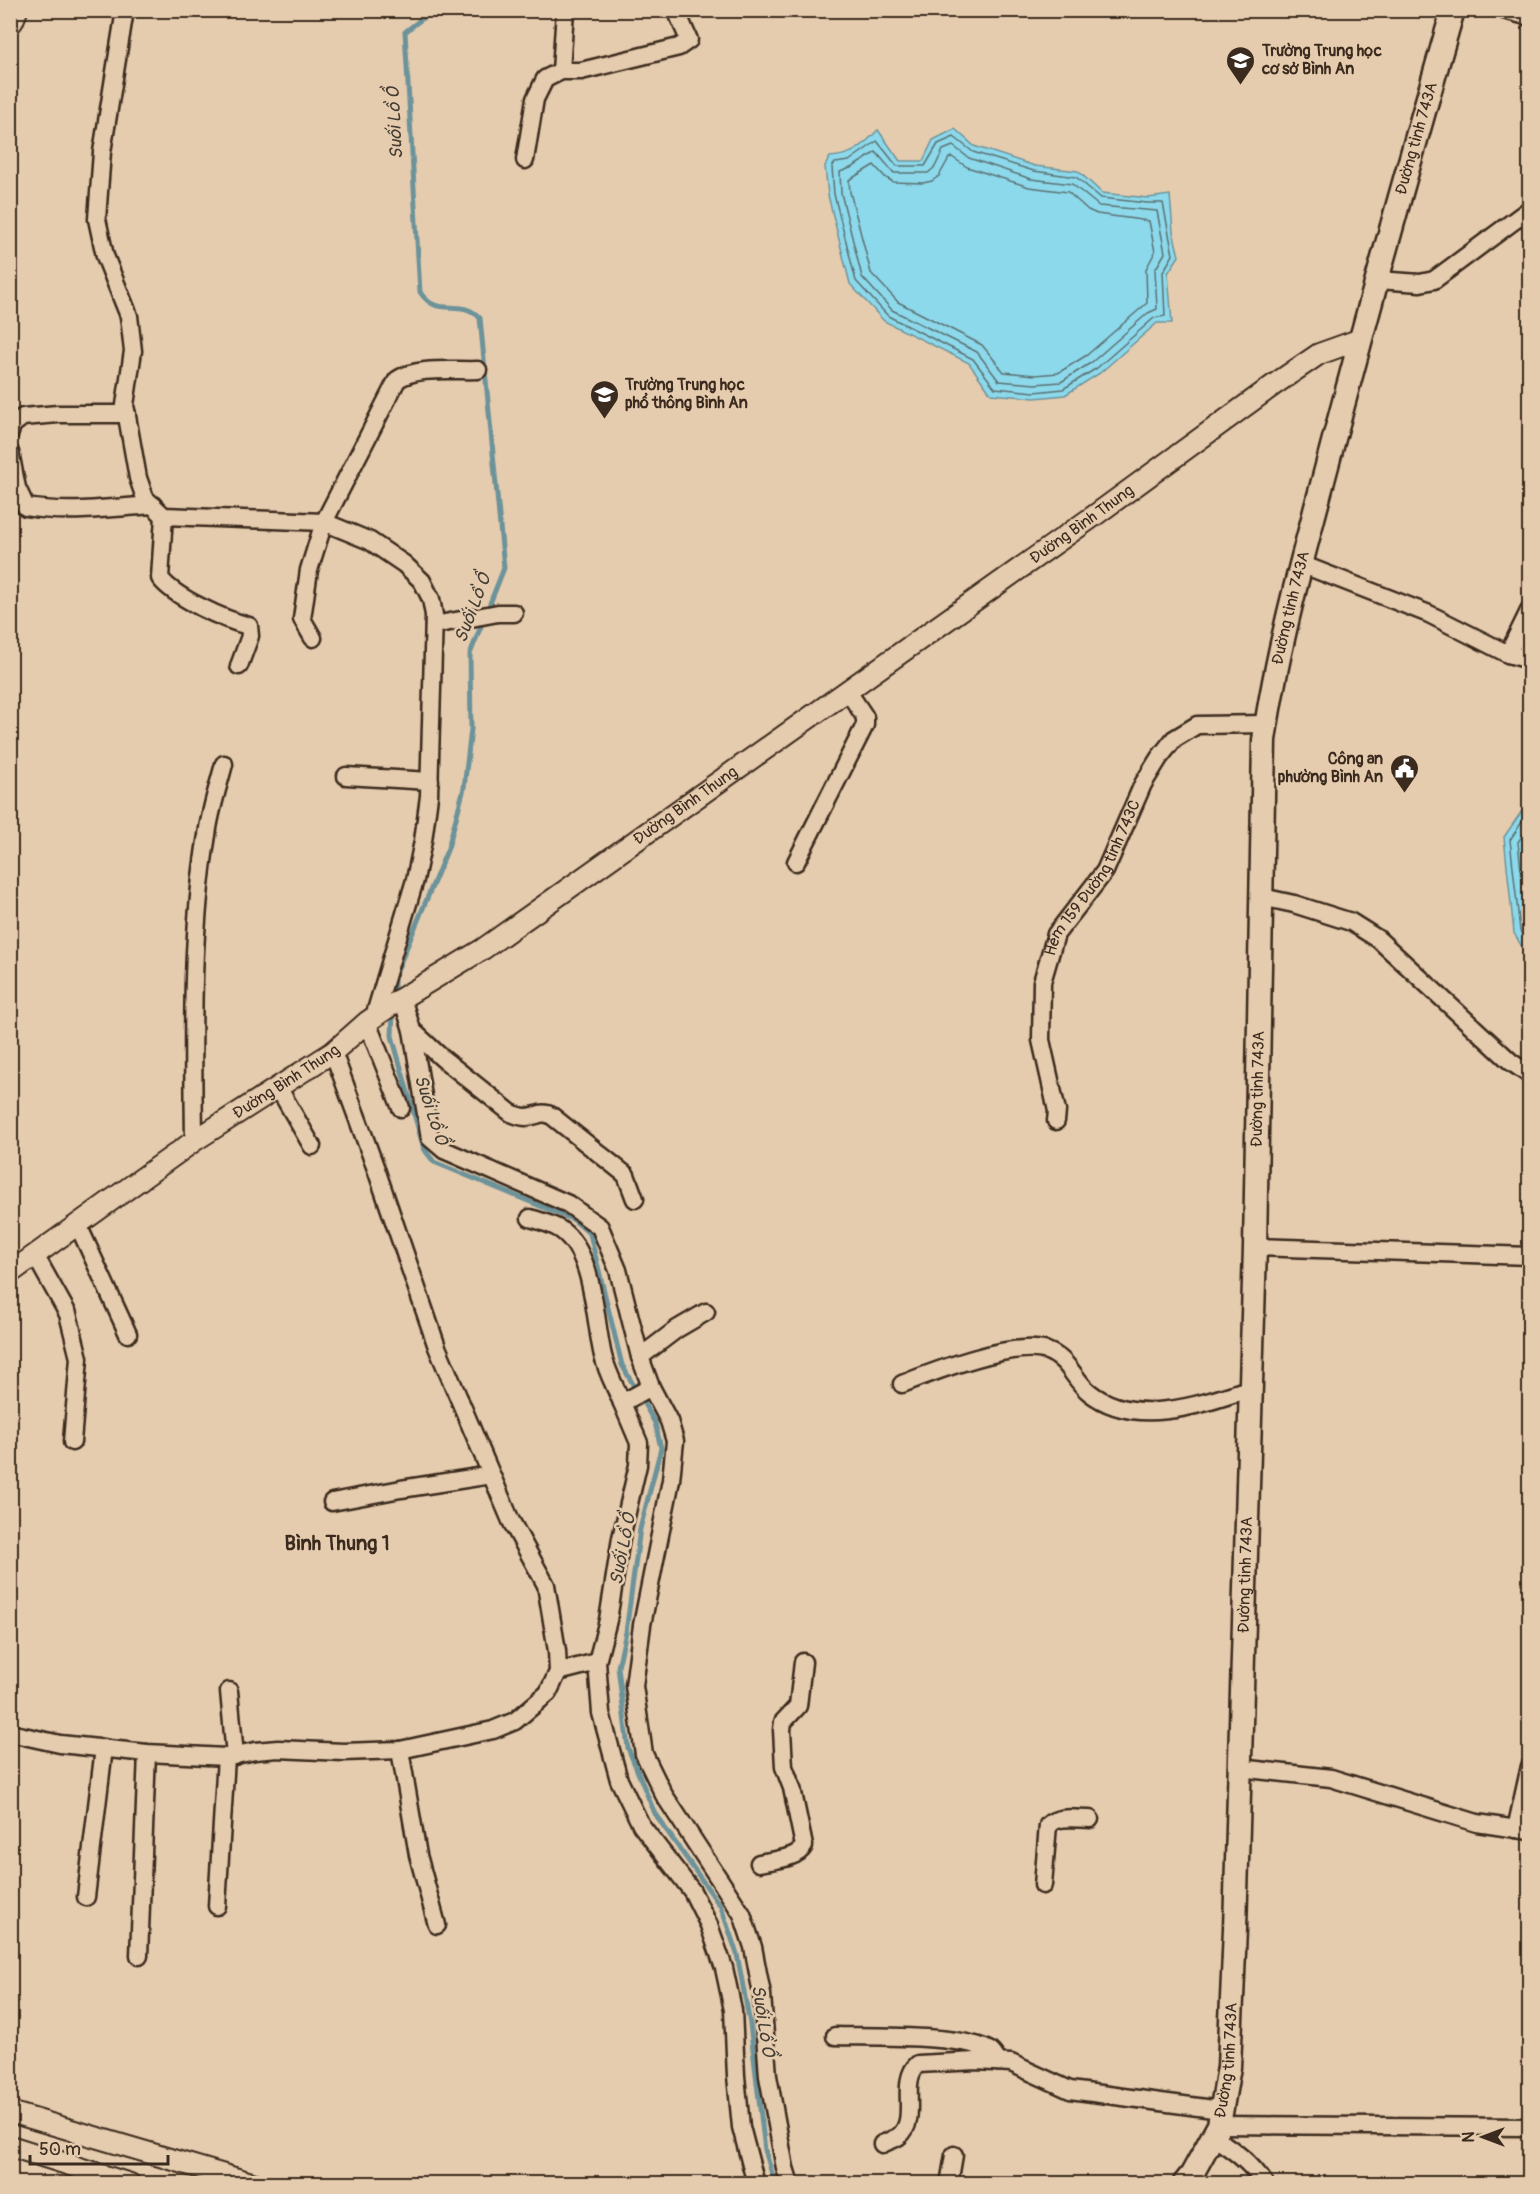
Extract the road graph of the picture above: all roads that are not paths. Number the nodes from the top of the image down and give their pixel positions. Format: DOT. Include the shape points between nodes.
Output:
graph roads {
  1 [pos="14,10"];
  2 [pos="125,10"];
  3 [pos="565,10"];
  4 [pos="676,10"];
  5 [pos="1453,10"];
  6 [pos="1504,10"];
  7 [pos="1530,17"];
  8 [pos="10,20"];
  9 [pos="561,72"];
  10 [pos="525,160"];
  11 [pos="1530,209"];
  12 [pos="1378,280"];
  13 [pos="1361,339"];
  14 [pos="478,370"];
  15 [pos="127,414"];
  16 [pos="10,433"];
  17 [pos="10,452"];
  18 [pos="158,511"];
  19 [pos="324,522"];
  20 [pos="1301,564"];
  21 [pos="1530,609"];
  22 [pos="506,613"];
  23 [pos="434,626"];
  24 [pos="313,638"];
  25 [pos="1509,654"];
  26 [pos="1530,660"];
  27 [pos="239,666"];
  28 [pos="847,690"];
  29 [pos="1266,724"];
  30 [pos="224,764"];
  31 [pos="346,776"];
  32 [pos="430,781"];
  33 [pos="796,862"];
  34 [pos="1262,897"];
  35 [pos="399,1000"];
  36 [pos="373,1018"];
  37 [pos="412,1030"];
  38 [pos="333,1052"];
  39 [pos="1530,1075"];
  40 [pos="278,1087"];
  41 [pos="401,1108"];
  42 [pos="1056,1121"];
  43 [pos="194,1141"];
  44 [pos="312,1146"];
  45 [pos="635,1199"];
  46 [pos="530,1218"];
  47 [pos="78,1225"];
  48 [pos="1255,1247"];
  49 [pos="35,1255"];
  50 [pos="1530,1256"];
  51 [pos="10,1273"];
  52 [pos="706,1312"];
  53 [pos="128,1334"];
  54 [pos="640,1357"];
  55 [pos="902,1384"];
  56 [pos="651,1387"];
  57 [pos="1251,1388"];
  58 [pos="625,1402"];
  59 [pos="72,1442"];
  60 [pos="491,1475"];
  61 [pos="332,1502"];
  62 [pos="597,1662"];
  63 [pos="803,1662"];
  64 [pos="558,1672"];
  65 [pos="229,1690"];
  66 [pos="10,1733"];
  67 [pos="104,1748"];
  68 [pos="400,1750"];
  69 [pos="147,1753"];
  70 [pos="230,1757"];
  71 [pos="1530,1766"];
  72 [pos="1239,1768"];
  73 [pos="1090,1819"];
  74 [pos="1523,1830"];
  75 [pos="759,1863"];
  76 [pos="1043,1885"];
  77 [pos="86,1897"];
  78 [pos="217,1906"];
  79 [pos="437,1925"];
  80 [pos="139,1956"];
  81 [pos="835,2036"];
  82 [pos="910,2039"];
  83 [pos="998,2062"];
  84 [pos="918,2064"];
  85 [pos="10,2112"];
  86 [pos="1218,2124"];
  87 [pos="1530,2127"];
  88 [pos="882,2144"];
  89 [pos="10,2146"];
  90 [pos="954,2155"];
  91 [pos="129,2184"];
  92 [pos="255,2184"];
  93 [pos="756,2184"];
  94 [pos="790,2184"];
  95 [pos="949,2184"];
  96 [pos="1184,2184"];
  97 [pos="1264,2184"];
  1 -- 8 [label="main road"];
  2 -- 15 [label="street" via="104,141 97,219 105,256 129,316 133,351"];
  3 -- 9 [label="street"];
  4 -- 9 [label="street" via="689,40 679,47 581,71"];
  5 -- 12 [label="main road, Đường tỉnh 743A"];
  6 -- 7 [label="street"];
  9 -- 10 [label="street" via="545,79 535,99"];
  11 -- 12 [label="street" via="1434,280"];
  12 -- 13 [label="main road, Đường tỉnh 743A"];
  13 -- 20 [label="main road, Đường tỉnh 743A"];
  13 -- 28 [label="street, Đường Bình Thung" via="1310,360"];
  14 -- 19 [label="street" via="415,372 397,380"];
  15 -- 16 [label="street" via="23,417 12,425"];
  15 -- 18 [label="street" via="138,478 145,498"];
  17 -- 18 [label="street" via="17,488 26,507"];
  18 -- 19 [label="street"];
  18 -- 27 [label="street" via="160,578 168,588 230,621 249,626 250,636"];
  19 -- 23 [label="street" via="370,541 422,581 431,599"];
  19 -- 24 [label="street" via="309,570 302,620"];
  20 -- 25 [label="street" via="1429,614"];
  20 -- 29 [label="main road, Đường tỉnh 743A" via="1272,681"];
  21 -- 25 [label="street"];
  22 -- 23 [label="street"];
  23 -- 32 [label="street"];
  25 -- 26 [label="street"];
  28 -- 33 [label="street" via="865,717 865,725"];
  28 -- 35 [label="street, Đường Bình Thung" via="483,949"];
  29 -- 34 [label="main road, Đường tỉnh 743A"];
  29 -- 42 [label="street, Hẻm 159 Đường tỉnh 743C" via="1197,725 1174,739 1143,784 1105,871 1056,934 1042,981 1041,1040"];
  30 -- 43 [label="street" via="206,836 196,944 192,1000"];
  31 -- 32 [label="street"];
  32 -- 36 [label="street" via="415,880"];
  34 -- 39 [label="street" via="1351,922 1378,939"];
  34 -- 48 [label="main road, Đường tỉnh 743A"];
  35 -- 36 [label="street, Đường Bình Thung"];
  35 -- 37 [label="street"];
  36 -- 38 [label="street, Đường Bình Thung"];
  36 -- 41 [label="street"];
  37 -- 45 [label="street" via="511,1113 523,1118 541,1113 552,1116 626,1175"];
  37 -- 54 [label="street" via="430,1138 444,1150 568,1204 600,1227 618,1270"];
  38 -- 40 [label="street, Đường Bình Thung"];
  38 -- 60 [label="street" via="437,1347"];
  40 -- 43 [label="street, Đường Bình Thung"];
  40 -- 44 [label="street"];
  43 -- 47 [label="street, Đường Bình Thung"];
  46 -- 58 [label="street" via="561,1230 575,1246 591,1288 604,1358"];
  47 -- 49 [label="street, Đường Bình Thung"];
  47 -- 53 [label="street"];
  48 -- 50 [label="street"];
  48 -- 57 [label="main road, Đường tỉnh 743A"];
  49 -- 51 [label="street, Đường Bình Thung"];
  49 -- 59 [label="street" via="68,1314 79,1358"];
  52 -- 54 [label="street"];
  54 -- 56 [label="street"];
  55 -- 57 [label="street" via="940,1369 1032,1348 1061,1358 1088,1391 1112,1405 1180,1410"];
  56 -- 58 [label="street"];
  56 -- 94 [label="street" via="675,1441 634,1686 644,1754 664,1795 742,1914 762,1994 768,2076"];
  57 -- 72 [label="main road, Đường tỉnh 743A"];
  58 -- 62 [label="street" via="639,1443 638,1465"];
  60 -- 61 [label="street"];
  60 -- 64 [label="street" via="546,1585"];
  62 -- 64 [label="street"];
  62 -- 93 [label="street" via="601,1713 619,1780 641,1825 692,1891 724,1968 733,2010 741,2127"];
  63 -- 75 [label="street" via="798,1706 783,1722 782,1730 784,1767 804,1846 794,1855"];
  64 -- 68 [label="street" via="548,1693 515,1721 493,1730"];
  65 -- 70 [label="street"];
  66 -- 67 [label="street"];
  67 -- 69 [label="street"];
  67 -- 77 [label="street"];
  68 -- 70 [label="street" via="278,1749"];
  68 -- 79 [label="street" via="418,1855"];
  69 -- 70 [label="street"];
  69 -- 80 [label="street"];
  70 -- 78 [label="street"];
  71 -- 74 [label="street"];
  72 -- 74 [label="street" via="1330,1778 1477,1823"];
  72 -- 86 [label="main road, Đường tỉnh 743A" via="1229,2067"];
  73 -- 76 [label="street" via="1060,1818 1048,1825"];
  81 -- 82 [label="street"];
  82 -- 83 [label="street" via="962,2042 988,2049"];
  82 -- 84 [label="street"];
  83 -- 84 [label="street"];
  83 -- 86 [label="street" via="1011,2063 1070,2090"];
  84 -- 88 [label="street" via="909,2078 904,2131"];
  85 -- 92 [label="street"];
  86 -- 87 [label="street"];
  86 -- 96 [label="main road, Đường tỉnh 743A"];
  86 -- 97 [label="street"];
  89 -- 91 [label="street"];
  90 -- 95 [label="street"];
}
